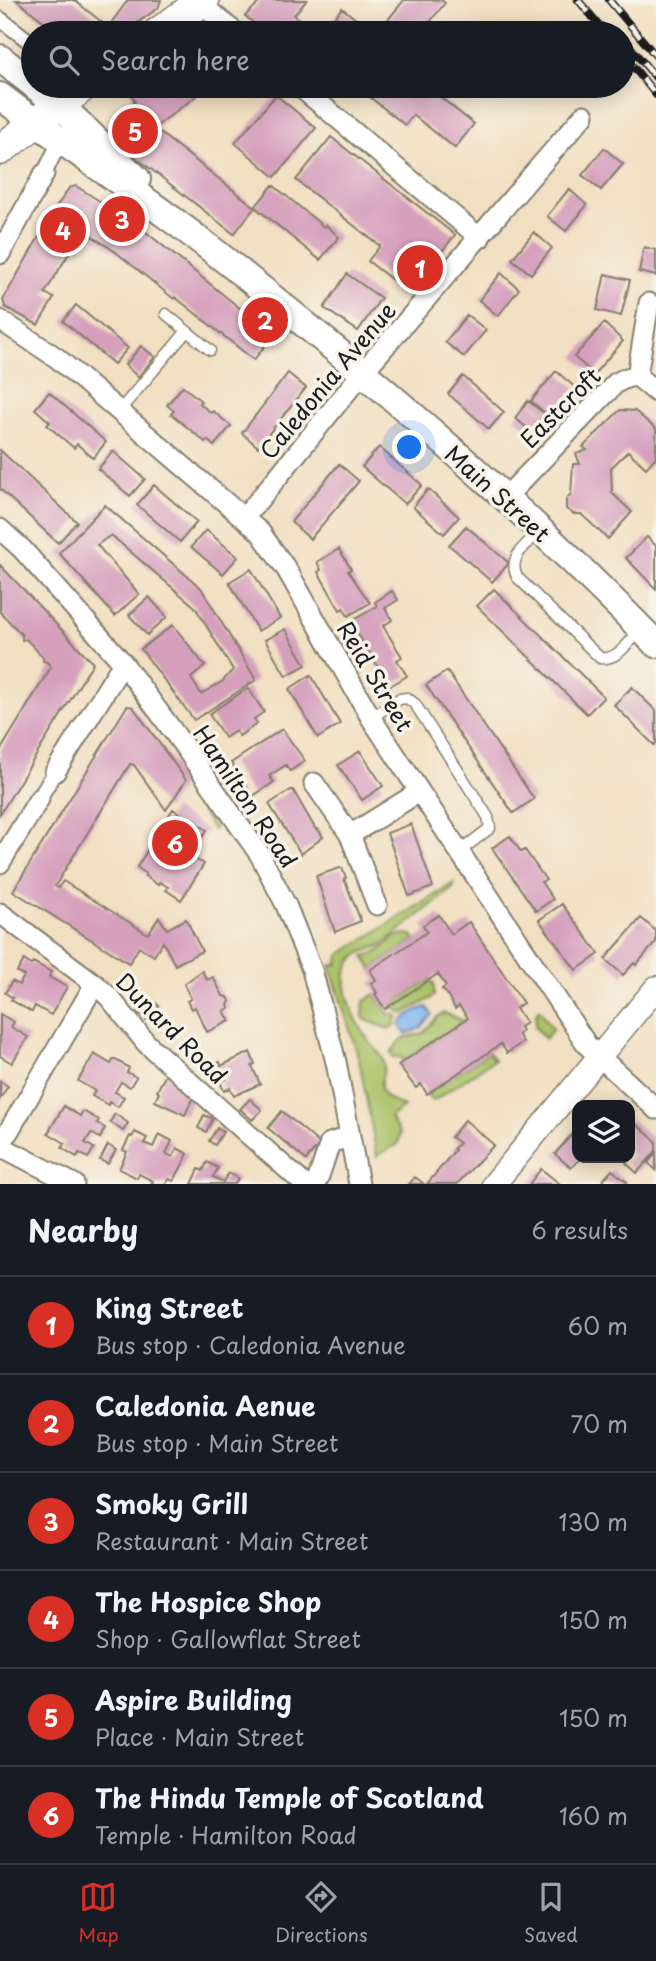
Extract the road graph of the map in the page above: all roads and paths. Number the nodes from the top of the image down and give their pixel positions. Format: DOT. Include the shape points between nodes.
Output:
graph roads {
  1 [pos="200,1"];
  2 [pos="0,19"];
  3 [pos="174,21"];
  4 [pos="222,21"];
  5 [pos="21,35"];
  6 [pos="0,58"];
  7 [pos="21,75"];
  8 [pos="0,97"];
  9 [pos="51,98"];
  10 [pos="67,98"];
  11 [pos="313,98"];
  12 [pos="59,104"];
  13 [pos="584,115"];
  14 [pos="34,122"];
  15 [pos="60,141"];
  16 [pos="0,150"];
  17 [pos="44,174"];
  18 [pos="480,238"];
  19 [pos="203,243"];
  20 [pos="0,254"];
  21 [pos="649,303"];
  22 [pos="166,314"];
  23 [pos="0,320"];
  24 [pos="187,331"];
  25 [pos="210,350"];
  26 [pos="363,372"];
  27 [pos="637,376"];
  28 [pos="656,392"];
  29 [pos="120,410"];
  30 [pos="505,498"];
  31 [pos="245,517"];
  32 [pos="0,529"];
  33 [pos="540,531"];
  34 [pos="649,637"];
  35 [pos="122,663"];
  36 [pos="371,718"];
  37 [pos="55,772"];
  38 [pos="314,783"];
  39 [pos="418,793"];
  40 [pos="39,799"];
  41 [pos="350,835"];
  42 [pos="459,852"];
  43 [pos="0,863"];
  44 [pos="377,905"];
  45 [pos="0,913"];
  46 [pos="94,984"];
  47 [pos="656,988"];
  48 [pos="597,1057"];
  49 [pos="656,1109"];
  50 [pos="349,1137"];
  51 [pos="0,1146"];
  52 [pos="74,1184"];
  53 [pos="304,1184"];
  54 [pos="314,1184"];
  55 [pos="359,1184"];
  56 [pos="494,1184"];
  1 -- 3 [label="main road"];
  1 -- 4 [label="street"];
  2 -- 5 [label="street"];
  6 -- 7 [label="main road, Main Street"];
  8 -- 14 [label="main road, Main Street"];
  9 -- 12 [label="main road, Main Street"];
  10 -- 12 [label="main road"];
  11 -- 18 [label="street"];
  12 -- 14 [label="main road"];
  12 -- 19 [label="main road, Main Street"];
  13 -- 18 [label="street, Caledonia Avenue"];
  14 -- 15 [label="main road, Main Street"];
  14 -- 16 [label="main road"];
  15 -- 17 [label="street"];
  15 -- 19 [label="main road, Main Street"];
  17 -- 20 [label="street"];
  18 -- 26 [label="street, Caledonia Avenue"];
  19 -- 26 [label="main road, Main Street"];
  21 -- 27 [label="street"];
  22 -- 24 [label="lane"];
  23 -- 29 [label="street, Reid Street" via="57,358"];
  24 -- 25 [label="lane"];
  24 -- 29 [label="lane"];
  26 -- 30 [label="main road, Main Street"];
  26 -- 31 [label="street, Caledonia Avenue"];
  27 -- 28 [label="street, Eastcroft"];
  27 -- 30 [label="street, Eastcroft" via="616,383"];
  29 -- 31 [label="street, Reid Street"];
  30 -- 33 [label="main road, Main Street"];
  31 -- 36 [label="street, Reid Street" via="287,570"];
  32 -- 35 [label="street, Hamilton Road"];
  33 -- 34 [label="main road, Main Street"];
  33 -- 34 [label="lane" via="514,559 512,568 600,658 607,659"];
  35 -- 37 [label="street"];
  35 -- 50 [label="street, Hamilton Road" via="260,855 286,905 312,970 336,1062"];
  36 -- 39 [label="street, Reid Street"];
  36 -- 42 [label="lane" via="398,699 415,704 488,817 490,828"];
  37 -- 40 [label="street"];
  38 -- 41 [label="street"];
  39 -- 41 [label="street"];
  39 -- 42 [label="street, Reid Street"];
  40 -- 43 [label="street"];
  41 -- 44 [label="street"];
  42 -- 48 [label="street, Reid Street"];
  45 -- 46 [label="street, Dunard Road"];
  46 -- 51 [label="street"];
  46 -- 53 [label="street, Dunard Road" via="147,1044"];
  47 -- 48 [label="street"];
  48 -- 49 [label="street, Reid Street"];
  48 -- 56 [label="street"];
  50 -- 54 [label="street" via="330,1143"];
  50 -- 55 [label="street, Hamilton Road"];
  51 -- 52 [label="street"];
}
